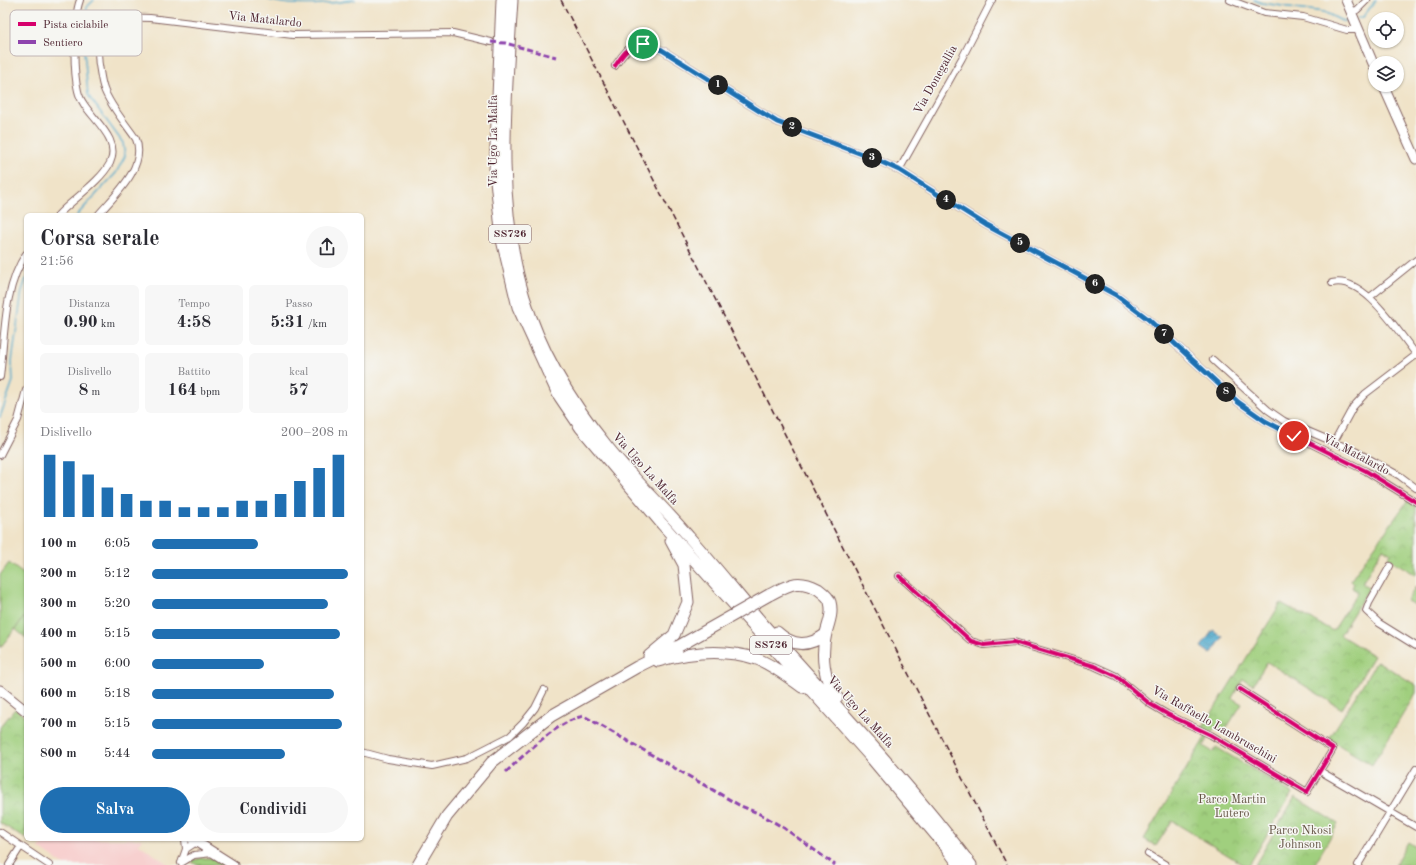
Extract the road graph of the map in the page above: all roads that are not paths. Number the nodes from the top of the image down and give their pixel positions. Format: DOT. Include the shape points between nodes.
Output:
graph roads {
  1 [pos="80,0"];
  2 [pos="502,0"];
  3 [pos="512,0"];
  4 [pos="992,0"];
  5 [pos="1230,0"];
  6 [pos="1346,0"];
  7 [pos="1366,0"];
  8 [pos="78,10"];
  9 [pos="1351,14"];
  10 [pos="142,18"];
  11 [pos="1357,29"];
  12 [pos="492,42"];
  13 [pos="75,56"];
  14 [pos="98,56"];
  15 [pos="1369,56"];
  16 [pos="615,66"];
  17 [pos="1386,92"];
  18 [pos="1416,159"];
  19 [pos="899,170"];
  20 [pos="60,213"];
  21 [pos="100,213"];
  22 [pos="24,258"];
  23 [pos="1416,260"];
  24 [pos="1332,283"];
  25 [pos="1370,297"];
  26 [pos="1416,355"];
  27 [pos="1213,360"];
  28 [pos="0,378"];
  29 [pos="24,398"];
  30 [pos="1334,442"];
  31 [pos="0,455"];
  32 [pos="1416,488"];
  33 [pos="1416,502"];
  34 [pos="662,524"];
  35 [pos="1390,566"];
  36 [pos="899,576"];
  37 [pos="762,622"];
  38 [pos="826,634"];
  39 [pos="1416,646"];
  40 [pos="637,667"];
  41 [pos="1240,689"];
  42 [pos="0,690"];
  43 [pos="544,690"];
  44 [pos="817,697"];
  45 [pos="24,709"];
  46 [pos="364,753"];
  47 [pos="886,760"];
  48 [pos="1416,769"];
  49 [pos="1320,771"];
  50 [pos="1390,812"];
  51 [pos="1416,828"];
  52 [pos="0,832"];
  53 [pos="185,841"];
  54 [pos="196,841"];
  55 [pos="197,841"];
  56 [pos="198,841"];
  57 [pos="21,846"];
  58 [pos="186,849"];
  59 [pos="213,853"];
  60 [pos="1148,854"];
  61 [pos="194,855"];
  62 [pos="181,864"];
  63 [pos="9,865"];
  64 [pos="49,865"];
  65 [pos="233,865"];
  66 [pos="418,865"];
  67 [pos="959,865"];
  68 [pos="971,865"];
  69 [pos="1166,865"];
  70 [pos="1358,865"];
  1 -- 8 [label="street"];
  2 -- 34 [label="highway, Via Ugo La Malfa / SS726" via="495,170 502,240 518,307 558,394 581,428"];
  3 -- 37 [label="highway, Via Ugo La Malfa / SS726" via="504,168 511,240 524,298 547,353 574,402 606,446 687,534"];
  4 -- 19 [label="street, Via Donegallia"];
  5 -- 11 [label="street" via="1264,12 1303,17 1347,30"];
  6 -- 9 [label="main road"];
  7 -- 9 [label="street"];
  9 -- 11 [label="main road"];
  10 -- 12 [label="street, Via Matalardo" via="293,35 453,32"];
  11 -- 15 [label="main road"];
  13 -- 20 [label="street" via="78,92 83,103 108,136 112,150 110,162 103,172"];
  14 -- 21 [label="street, Via Matalardo" via="104,90 139,147 133,171"];
  16 -- 19 [label="street, Via Matalardo" via="632,45 643,44 662,50 777,122"];
  17 -- 18 [label="main road"];
  19 -- 33 [label="street, Via Matalardo" via="986,225 1116,295 1148,319 1238,402 1265,421 1366,471"];
  22 -- 28 [label="street" via="14,278 9,299"];
  23 -- 25 [label="street"];
  24 -- 25 [label="street" via="1339,281 1354,285"];
  25 -- 26 [label="street"];
  26 -- 30 [label="street" via="1365,394 1353,407"];
  27 -- 30 [label="street" via="1268,410 1284,421"];
  29 -- 31 [label="street" via="18,420"];
  30 -- 32 [label="street" via="1356,452"];
  34 -- 40 [label="highway" via="684,565 688,602 674,635"];
  34 -- 44 [label="highway, Via Ugo La Malfa / SS726"];
  35 -- 39 [label="street" via="1366,612 1379,624"];
  36 -- 49 [label="street, Via Raffaello Lambruschini" via="971,641 984,645 1014,642 1094,666 1116,676 1150,704 1211,735 1307,792"];
  37 -- 38 [label="highway" via="794,644 808,644"];
  37 -- 47 [label="highway, Via Ugo La Malfa / SS726"];
  38 -- 40 [label="highway, bridge" via="831,616 830,601 822,592 807,583 791,584"];
  38 -- 47 [label="highway" via="823,665 830,688 879,746"];
  40 -- 44 [label="highway" via="670,658 699,654 732,654 758,660 781,672"];
  40 -- 66 [label="highway" via="552,716 492,762 447,816"];
  41 -- 49 [label="street" via="1333,749"];
  42 -- 45 [label="main road"];
  43 -- 46 [label="street" via="531,713 510,736 467,758 432,766"];
  44 -- 67 [label="highway, Via Ugo La Malfa / SS726" via="879,766"];
  47 -- 68 [label="highway, Via Ugo La Malfa / SS726"];
  48 -- 50 [label="street"];
  49 -- 50 [label="street"];
  50 -- 51 [label="street"];
  50 -- 70 [label="street"];
  52 -- 57 [label="street"];
  53 -- 58 [label="street"];
  54 -- 58 [label="street"];
  55 -- 61 [label="street"];
  56 -- 59 [label="main road"];
  57 -- 63 [label="street"];
  57 -- 64 [label="street"];
  58 -- 62 [label="street"];
  59 -- 61 [label="street"];
  59 -- 65 [label="main road"];
  60 -- 69 [label="street"];
  61 -- 62 [label="street"];
}
